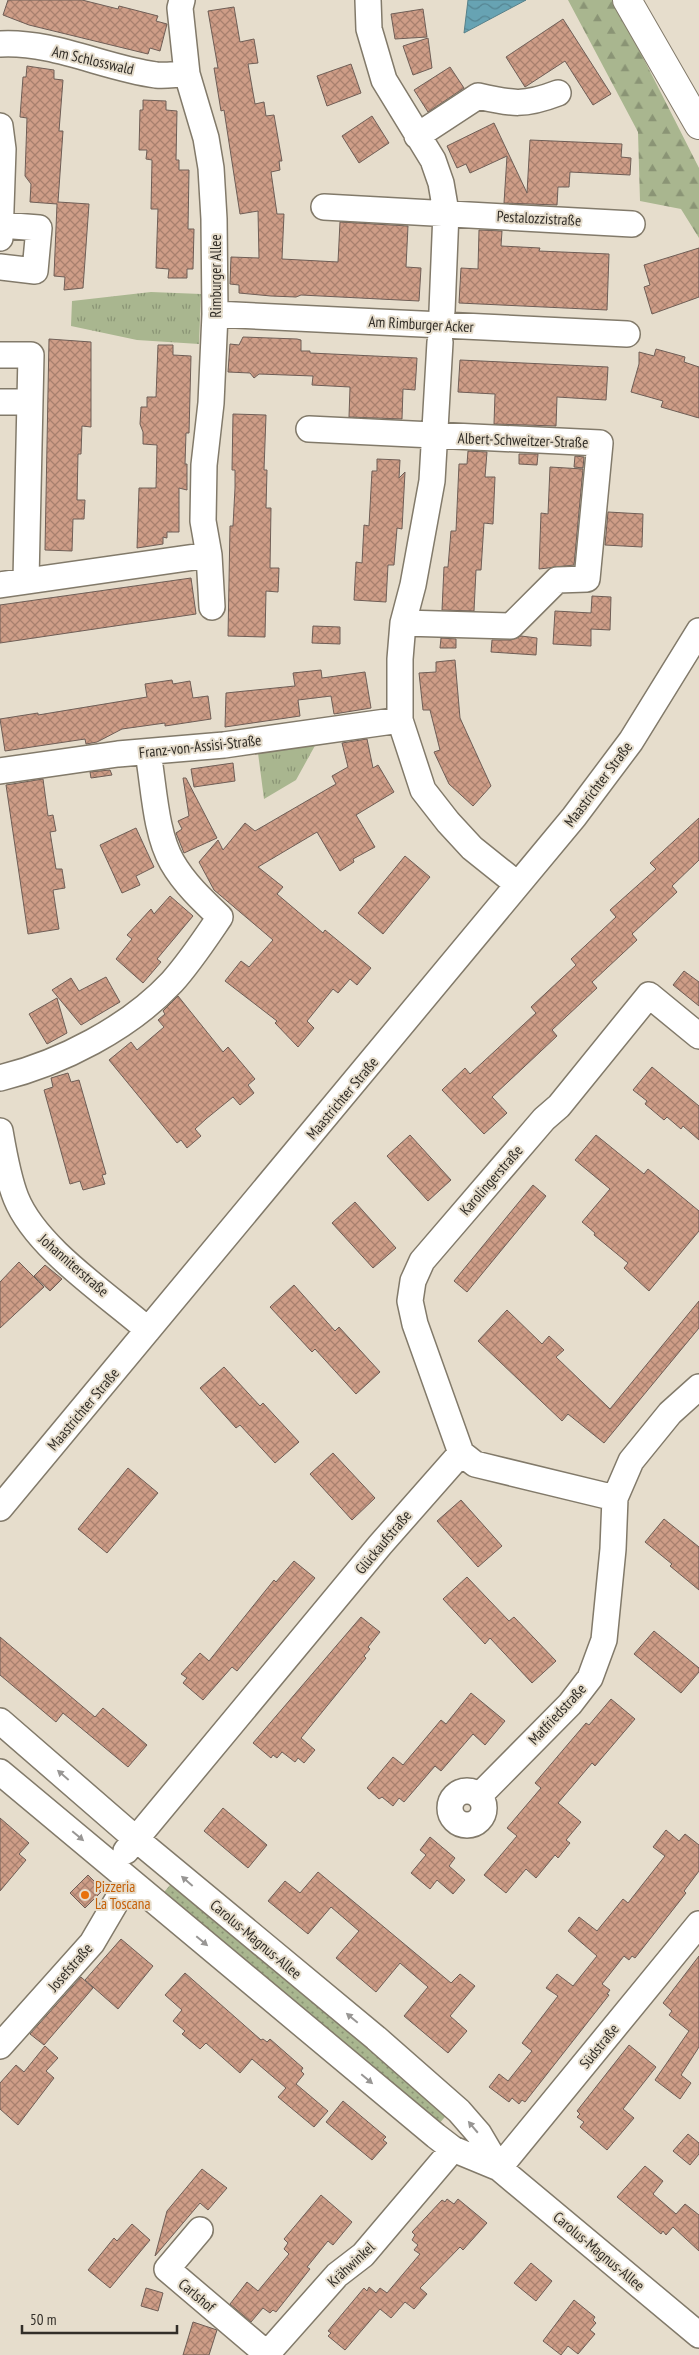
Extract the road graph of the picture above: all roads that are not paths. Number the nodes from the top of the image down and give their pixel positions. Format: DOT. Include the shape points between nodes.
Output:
graph roads {
  1 [pos="182,0"];
  2 [pos="368,0"];
  3 [pos="627,0"];
  4 [pos="0,44"];
  5 [pos="187,74"];
  6 [pos="558,93"];
  7 [pos="699,125"];
  8 [pos="0,126"];
  9 [pos="417,136"];
  10 [pos="324,207"];
  11 [pos="446,212"];
  12 [pos="632,224"];
  13 [pos="1,231"];
  14 [pos="0,267"];
  15 [pos="442,311"];
  16 [pos="215,314"];
  17 [pos="627,334"];
  18 [pos="440,342"];
  19 [pos="0,355"];
  20 [pos="0,402"];
  21 [pos="29,402"];
  22 [pos="309,429"];
  23 [pos="436,437"];
  24 [pos="209,555"];
  25 [pos="26,580"];
  26 [pos="0,585"];
  27 [pos="212,608"];
  28 [pos="699,617"];
  29 [pos="403,623"];
  30 [pos="699,631"];
  31 [pos="671,677"];
  32 [pos="400,720"];
  33 [pos="148,753"];
  34 [pos="0,770"];
  35 [pos="517,884"];
  36 [pos="699,1036"];
  37 [pos="0,1078"];
  38 [pos="0,1131"];
  39 [pos="148,1330"];
  40 [pos="699,1387"];
  41 [pos="460,1453"];
  42 [pos="615,1498"];
  43 [pos="0,1508"];
  44 [pos="0,1722"];
  45 [pos="0,1772"];
  46 [pos="479,1796"];
  47 [pos="136,1839"];
  48 [pos="122,1873"];
  49 [pos="699,1924"];
  50 [pos="0,2046"];
  51 [pos="453,2149"];
  52 [pos="499,2168"];
  53 [pos="200,2230"];
  54 [pos="699,2335"];
  55 [pos="266,2355"];
  1 -- 5 [label="street, Rimburger Allee" via="180,8"];
  2 -- 9 [label="street" via="369,29 384,80"];
  3 -- 7 [label="main road"];
  4 -- 5 [label="street, Am Schlosswald" via="39,47 157,75"];
  5 -- 16 [label="street, Rimburger Allee" via="206,138 212,178"];
  6 -- 9 [label="street" via="535,102 513,104 478,96"];
  8 -- 13 [label="street" via="3,149"];
  9 -- 11 [label="street" via="433,160"];
  10 -- 11 [label="street, Pestalozzistraße"];
  11 -- 12 [label="street, Pestalozzistraße"];
  11 -- 15 [label="street"];
  13 -- 14 [label="street" via="39,228 35,271"];
  16 -- 17 [label="street, Am Rimburger Acker"];
  16 -- 24 [label="street, Rimburger Allee" via="211,403 204,464 204,521"];
  18 -- 23 [label="street, Albert-Schweitzer-Straße"];
  19 -- 21 [label="street" via="31,355"];
  20 -- 21 [label="street"];
  21 -- 25 [label="street"];
  22 -- 23 [label="street, Albert-Schweitzer-Straße"];
  23 -- 29 [label="street, Albert-Schweitzer-Straße" via="431,486"];
  23 -- 29 [label="street, Albert-Schweitzer-Straße" via="600,443 587,579 557,580 511,626"];
  24 -- 25 [label="street"];
  24 -- 27 [label="street, Rimburger Allee"];
  25 -- 26 [label="street"];
  28 -- 31 [label="street, Maastrichter Straße"];
  29 -- 32 [label="street, Albert-Schweitzer-Straße"];
  30 -- 31 [label="street, Maastrichter Straße"];
  31 -- 35 [label="street, Maastrichter Straße" via="631,741 574,817"];
  32 -- 33 [label="street, Franz-von-Assisi-Straße"];
  32 -- 35 [label="street, Albert-Schweitzer-Straße" via="423,790 472,848"];
  33 -- 34 [label="street, Franz-von-Assisi-Straße"];
  33 -- 37 [label="street" via="161,833 171,861 220,917 172,982 135,1013 69,1055 26,1072"];
  35 -- 39 [label="street, Maastrichter Straße"];
  36 -- 41 [label="street, Karolingerstraße" via="649,995 559,1106 544,1119 422,1261 413,1281 410,1302"];
  38 -- 39 [label="street, Johanniterstraße" via="16,1199 37,1233"];
  39 -- 43 [label="street, Maastrichter Straße"];
  40 -- 42 [label="street" via="670,1413 631,1461"];
  41 -- 42 [label="street" via="475,1464"];
  41 -- 47 [label="street, Glückaufstraße"];
  42 -- 46 [label="street, Matfriedstraße" via="604,1640 590,1678 570,1704"];
  47 -- 44 [label="street, Carolus-Magnus-Allee, one-way"];
  45 -- 48 [label="street, Carolus-Magnus-Allee, one-way"];
  47 -- 48 [label="street, Glückaufstraße"];
  52 -- 47 [label="street, Carolus-Magnus-Allee, one-way" via="479,2134 459,2110"];
  48 -- 50 [label="street, Josefstraße" via="92,1942"];
  48 -- 51 [label="street, Carolus-Magnus-Allee, one-way"];
  49 -- 52 [label="street, Südstraße"];
  51 -- 52 [label="street, Carolus-Magnus-Allee"];
  51 -- 55 [label="street, Krähwinkel" via="366,2252 337,2275"];
  52 -- 54 [label="street, Carolus-Magnus-Allee"];
  53 -- 55 [label="street, Carlshof" via="167,2269"];
}
